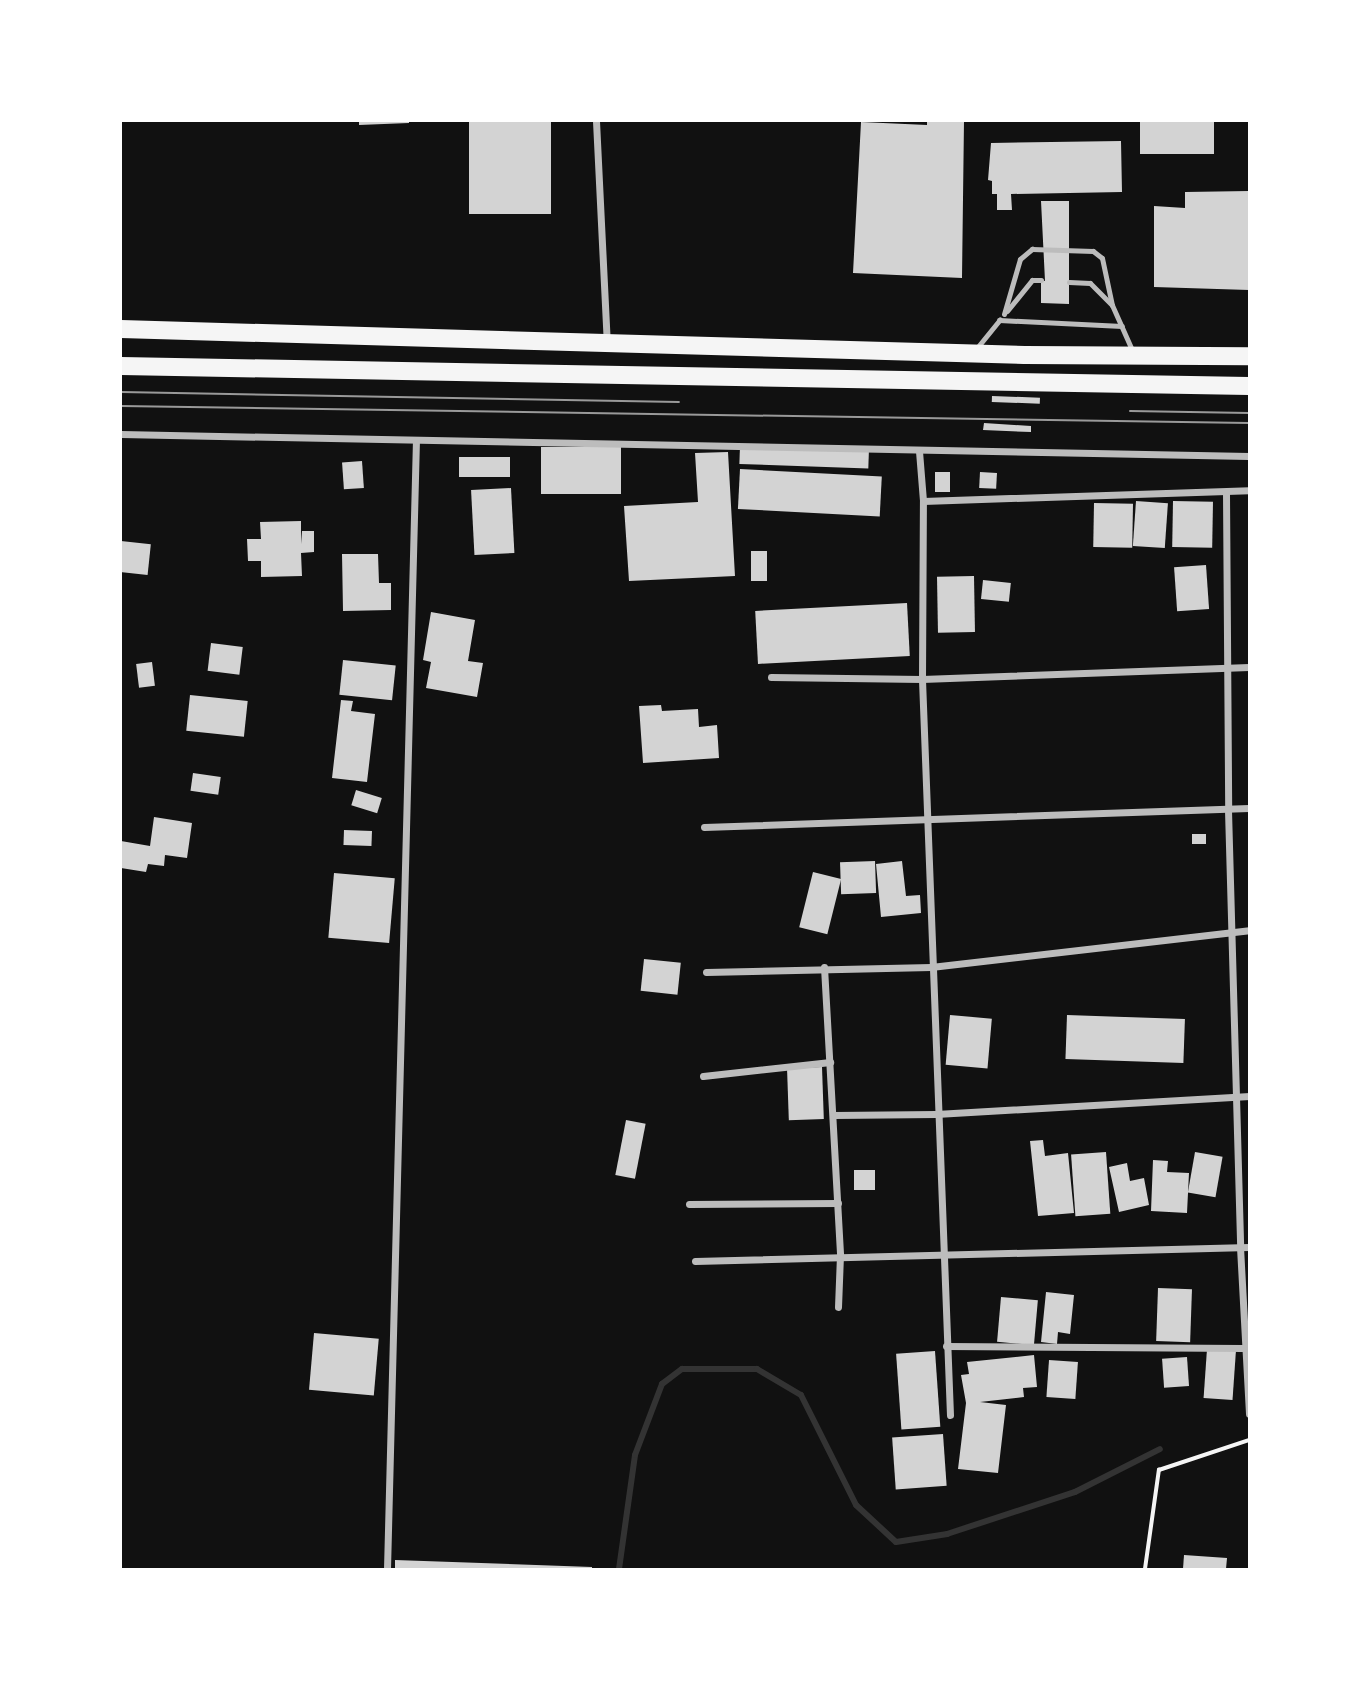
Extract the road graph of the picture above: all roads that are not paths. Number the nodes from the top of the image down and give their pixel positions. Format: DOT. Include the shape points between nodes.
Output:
graph roads {
  1 [pos="596,121"];
  2 [pos="1041,280"];
  3 [pos="1069,282"];
  4 [pos="1112,305"];
  5 [pos="1004,314"];
  6 [pos="999,320"];
  7 [pos="1122,326"];
  8 [pos="121,329"];
  9 [pos="607,344"];
  10 [pos="972,354"];
  11 [pos="1135,356"];
  12 [pos="1249,356"];
  13 [pos="121,366"];
  14 [pos="1249,386"];
  15 [pos="121,434"];
  16 [pos="416,440"];
  17 [pos="919,451"];
  18 [pos="1249,456"];
  19 [pos="1249,490"];
  20 [pos="1226,493"];
  21 [pos="923,501"];
  22 [pos="1249,667"];
  23 [pos="1230,669"];
  24 [pos="771,677"];
  25 [pos="922,679"];
  26 [pos="1249,808"];
  27 [pos="1228,810"];
  28 [pos="928,816"];
  29 [pos="705,827"];
  30 [pos="1234,930"];
  31 [pos="1249,930"];
  32 [pos="824,967"];
  33 [pos="932,967"];
  34 [pos="706,972"];
  35 [pos="830,1062"];
  36 [pos="704,1076"];
  37 [pos="1236,1096"];
  38 [pos="1249,1096"];
  39 [pos="936,1114"];
  40 [pos="834,1115"];
  41 [pos="689,1203"];
  42 [pos="838,1203"];
  43 [pos="1240,1247"];
  44 [pos="1249,1247"];
  45 [pos="840,1255"];
  46 [pos="946,1255"];
  47 [pos="695,1261"];
  48 [pos="838,1307"];
  49 [pos="946,1346"];
  50 [pos="1243,1348"];
  51 [pos="1249,1414"];
  52 [pos="950,1415"];
  53 [pos="387,1569"];
  1 -- 9 [label="street"];
  2 -- 5 [label="lane" via="1032,280"];
  3 -- 4 [label="lane" via="1090,283"];
  4 -- 5 [label="lane" via="1102,258 1093,251 1032,249 1020,260"];
  4 -- 7 [label="lane"];
  5 -- 6 [label="lane"];
  6 -- 7 [label="lane"];
  6 -- 10 [label="lane"];
  7 -- 11 [label="lane"];
  8 -- 9 [label="main road"];
  9 -- 10 [label="main road"];
  10 -- 11 [label="main road"];
  11 -- 12 [label="main road"];
  13 -- 14 [label="main road"];
  15 -- 16 [label="street"];
  16 -- 17 [label="street"];
  16 -- 53 [label="street"];
  17 -- 18 [label="street"];
  17 -- 21 [label="street"];
  19 -- 20 [label="street"];
  20 -- 21 [label="street"];
  20 -- 23 [label="street"];
  21 -- 25 [label="street"];
  22 -- 23 [label="street"];
  23 -- 25 [label="street"];
  23 -- 27 [label="street"];
  24 -- 25 [label="street"];
  25 -- 28 [label="street"];
  26 -- 27 [label="street"];
  27 -- 28 [label="street"];
  27 -- 30 [label="street"];
  28 -- 29 [label="street"];
  28 -- 33 [label="street"];
  30 -- 31 [label="street"];
  30 -- 33 [label="street"];
  30 -- 37 [label="street"];
  32 -- 33 [label="street"];
  32 -- 34 [label="street"];
  32 -- 35 [label="street"];
  33 -- 39 [label="street"];
  35 -- 36 [label="street"];
  35 -- 40 [label="street"];
  37 -- 38 [label="street"];
  37 -- 39 [label="street"];
  37 -- 43 [label="street"];
  39 -- 40 [label="street"];
  39 -- 46 [label="street"];
  40 -- 42 [label="street"];
  41 -- 42 [label="street"];
  42 -- 45 [label="street"];
  43 -- 44 [label="street"];
  43 -- 46 [label="street"];
  43 -- 50 [label="street"];
  45 -- 46 [label="street"];
  45 -- 47 [label="street"];
  45 -- 48 [label="street"];
  46 -- 49 [label="street"];
  49 -- 50 [label="street"];
  49 -- 52 [label="street"];
  50 -- 51 [label="street"];
}
